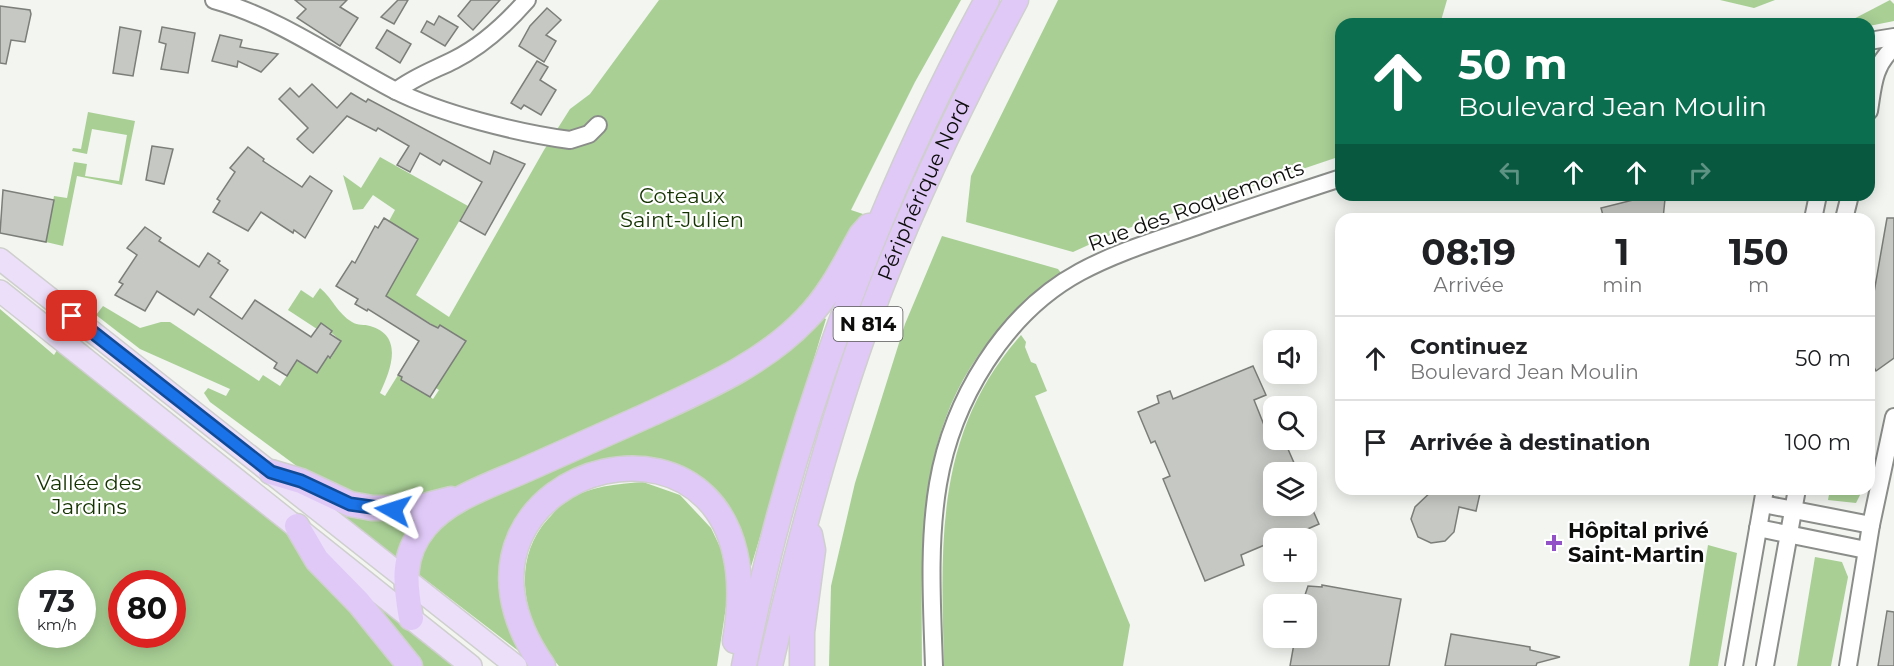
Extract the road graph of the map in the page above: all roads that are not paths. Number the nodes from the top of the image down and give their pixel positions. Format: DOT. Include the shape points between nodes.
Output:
graph roads {
  1 [pos="214,0"];
  2 [pos="526,0"];
  3 [pos="987,0"];
  4 [pos="1016,0"];
  5 [pos="1875,42"];
  6 [pos="1893,45"];
  7 [pos="1875,51"];
  8 [pos="1875,72"];
  9 [pos="396,91"];
  10 [pos="598,125"];
  11 [pos="1335,180"];
  12 [pos="889,204"];
  13 [pos="0,259"];
  14 [pos="0,291"];
  15 [pos="1894,417"];
  16 [pos="271,472"];
  17 [pos="471,495"];
  18 [pos="1796,495"];
  19 [pos="1764,497"];
  20 [pos="1793,510"];
  21 [pos="806,521"];
  22 [pos="1871,525"];
  23 [pos="297,526"];
  24 [pos="1758,528"];
  25 [pos="1789,534"];
  26 [pos="1866,550"];
  27 [pos="404,578"];
  28 [pos="411,618"];
  29 [pos="410,666"];
  30 [pos="471,666"];
  31 [pos="516,666"];
  32 [pos="543,666"];
  33 [pos="740,666"];
  34 [pos="744,666"];
  35 [pos="770,666"];
  36 [pos="802,666"];
  37 [pos="934,666"];
  38 [pos="1734,666"];
  39 [pos="1766,666"];
  40 [pos="1848,666"];
  1 -- 9 [label="street" via="279,25"];
  2 -- 9 [label="street" via="490,36 457,59"];
  3 -- 12 [label="highway, Périphérique Nord / N 814"];
  4 -- 21 [label="highway, Périphérique Nord / N 814" via="932,166 870,318"];
  5 -- 6 [label="street"];
  6 -- 7 [label="street"];
  6 -- 8 [label="street"];
  9 -- 10 [label="street" via="428,106 564,139 580,138"];
  11 -- 37 [label="street, Rue des Roquemonts" via="1125,251 1079,273 1020,319 1001,341 967,391 950,431 938,484 933,536"];
  12 -- 17 [label="highway" via="861,235 822,300 775,346 725,379"];
  12 -- 34 [label="highway, Périphérique Nord / N 814" via="816,399 766,568"];
  13 -- 16 [label="main road"];
  14 -- 23 [label="main road"];
  15 -- 22 [label="street"];
  16 -- 17 [label="highway" via="350,504 372,508 416,508"];
  16 -- 27 [label="main road"];
  17 -- 27 [label="highway" via="425,526 412,548"];
  18 -- 20 [label="street"];
  19 -- 20 [label="street"];
  19 -- 24 [label="street"];
  20 -- 22 [label="street"];
  20 -- 25 [label="street"];
  21 -- 35 [label="highway, Périphérique Nord / N 814"];
  21 -- 36 [label="highway" via="813,550 802,632"];
  22 -- 26 [label="street"];
  23 -- 28 [label="main road"];
  23 -- 29 [label="highway" via="317,560 359,603"];
  24 -- 25 [label="street"];
  24 -- 38 [label="street"];
  25 -- 26 [label="street"];
  25 -- 39 [label="street"];
  26 -- 40 [label="street"];
  27 -- 28 [label="highway"];
  27 -- 31 [label="main road"];
  28 -- 30 [label="main road"];
  32 -- 33 [label="highway" via="523,634 511,587 516,553 525,529 539,507 560,489 605,470 629,467 685,481 708,500 728,532 741,590 734,648"];
}
